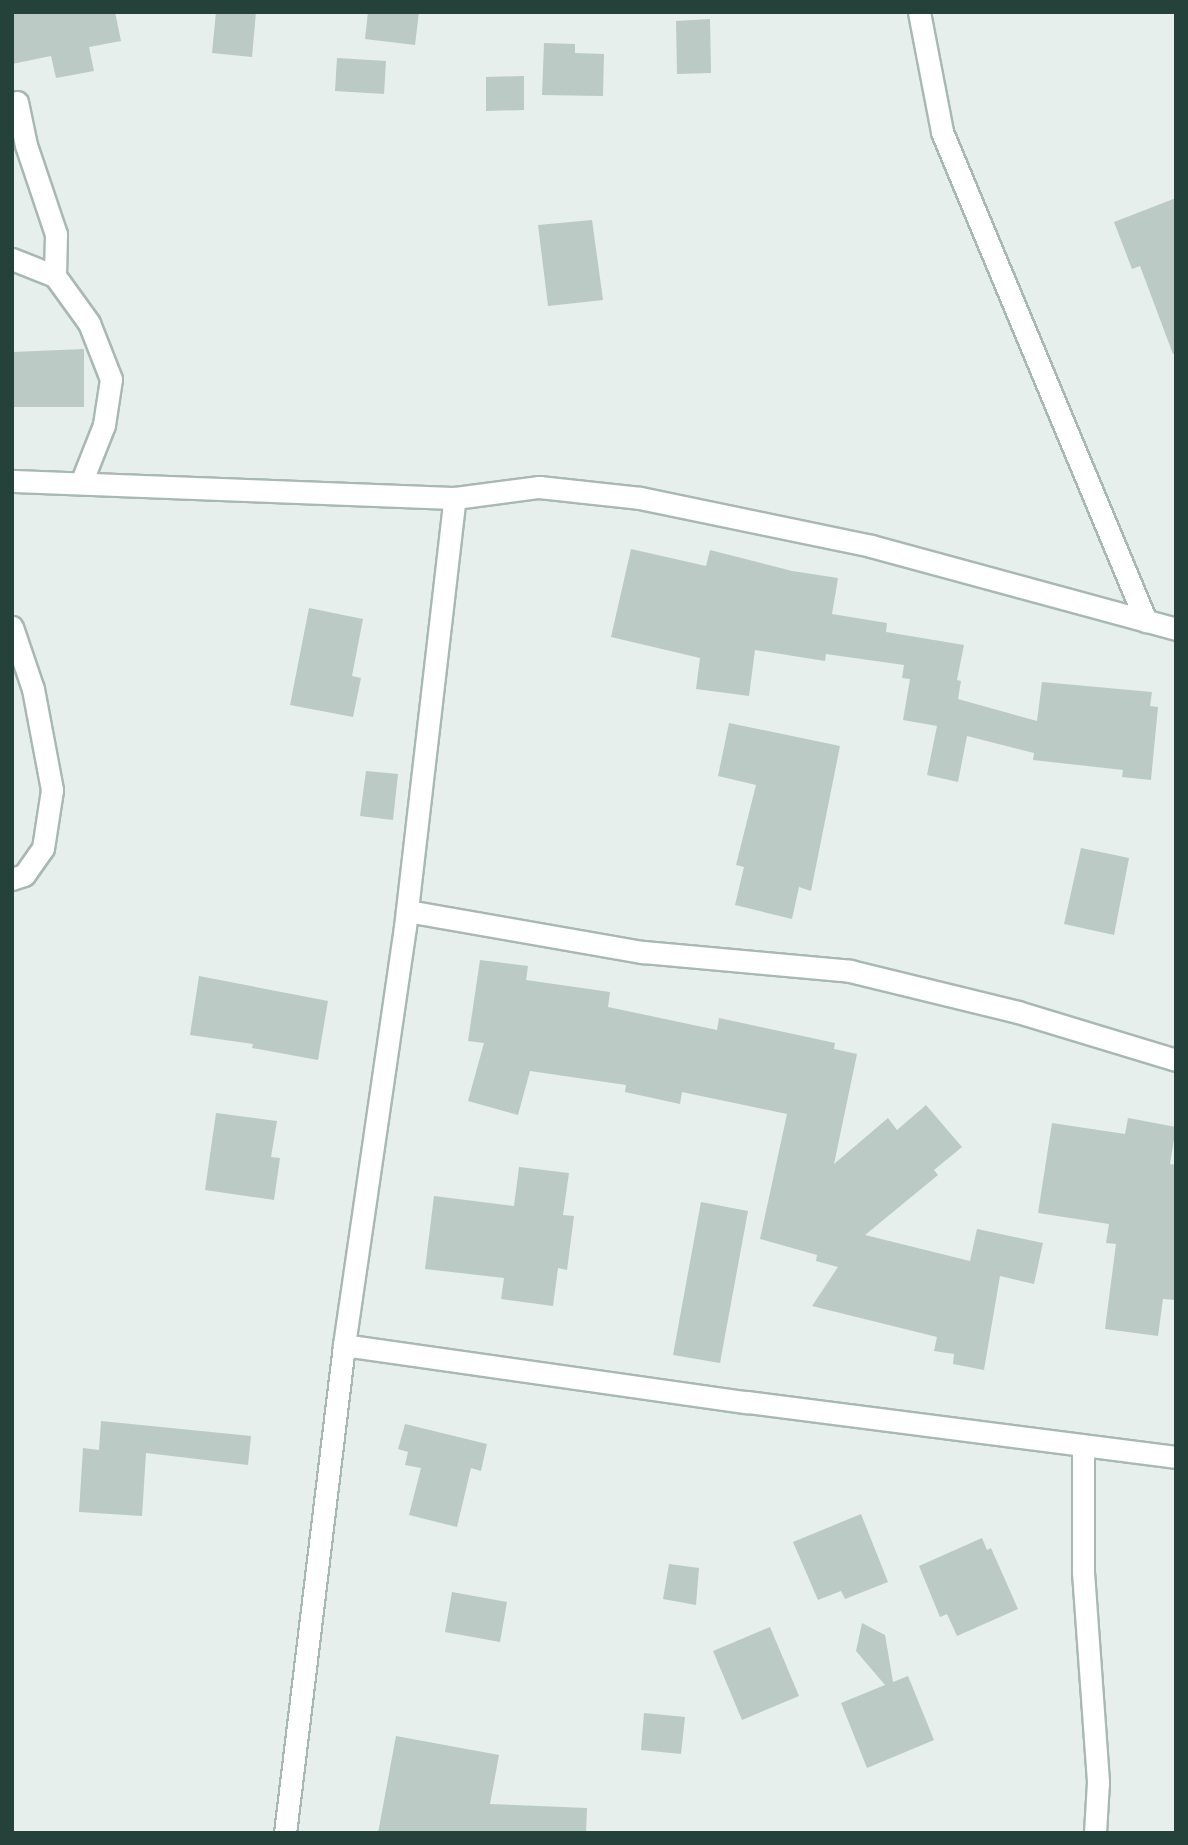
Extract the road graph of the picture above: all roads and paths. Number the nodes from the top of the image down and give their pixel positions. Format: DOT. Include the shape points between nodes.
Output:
graph roads {
  1 [pos="919,12"];
  2 [pos="17,102"];
  3 [pos="12,259"];
  4 [pos="55,276"];
  5 [pos="12,481"];
  6 [pos="81,483"];
  7 [pos="455,498"];
  8 [pos="1146,621"];
  9 [pos="12,627"];
  10 [pos="1176,629"];
  11 [pos="12,879"];
  12 [pos="407,911"];
  13 [pos="1176,1060"];
  14 [pos="344,1345"];
  15 [pos="1083,1446"];
  16 [pos="1176,1457"];
  17 [pos="285,1833"];
  18 [pos="1095,1833"];
  1 -- 8 [label="street" via="942,132"];
  2 -- 4 [label="street" via="26,145 56,234"];
  3 -- 4 [label="street"];
  4 -- 6 [label="street" via="89,323 111,379 104,425"];
  5 -- 6 [label="street"];
  6 -- 7 [label="street"];
  7 -- 8 [label="street" via="539,487 640,498 871,546"];
  7 -- 12 [label="street"];
  8 -- 10 [label="street"];
  9 -- 11 [label="street" via="33,689 52,790 43,848 24,875"];
  12 -- 13 [label="street" via="643,952 850,971 1018,1012"];
  12 -- 14 [label="street"];
  14 -- 15 [label="street"];
  14 -- 17 [label="street"];
  15 -- 16 [label="street"];
  15 -- 18 [label="street" via="1083,1572 1098,1782"];
}
